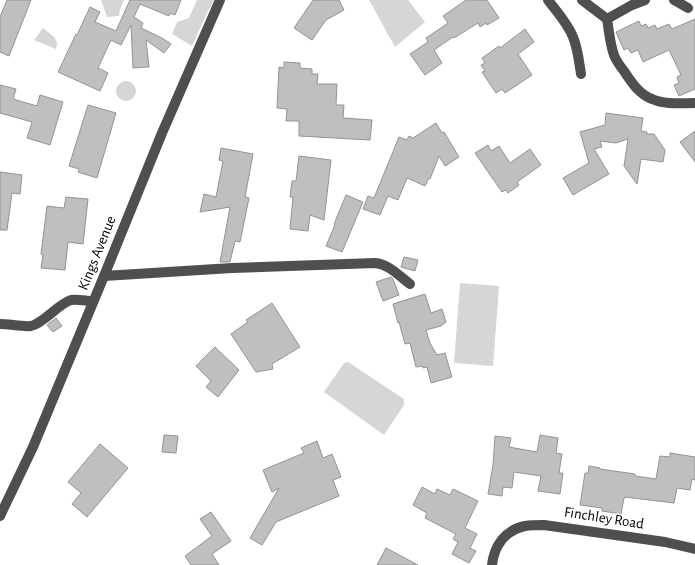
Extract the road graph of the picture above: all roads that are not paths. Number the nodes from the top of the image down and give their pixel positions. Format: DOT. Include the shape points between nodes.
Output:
graph roads {
  1 [pos="220,0"];
  2 [pos="548,0"];
  3 [pos="582,0"];
  4 [pos="645,0"];
  5 [pos="674,0"];
  6 [pos="688,8"];
  7 [pos="606,19"];
  8 [pos="581,74"];
  9 [pos="695,103"];
  10 [pos="104,276"];
  11 [pos="410,284"];
  12 [pos="93,301"];
  13 [pos="0,324"];
  14 [pos="0,516"];
  15 [pos="695,548"];
  16 [pos="492,565"];
  1 -- 10 [label="street, Kings Avenue"];
  2 -- 8 [label="street" via="573,37"];
  3 -- 7 [label="street"];
  4 -- 7 [label="street"];
  5 -- 6 [label="street"];
  7 -- 9 [label="street" via="614,55 636,89 653,100 680,104"];
  10 -- 11 [label="street" via="375,263 386,266"];
  10 -- 12 [label="street, Kings Avenue"];
  12 -- 13 [label="street" via="72,300 32,326"];
  12 -- 14 [label="street, Kings Avenue" via="33,448"];
  15 -- 16 [label="street, Finchley Road" via="544,525 525,526 509,532 497,545"];
}
